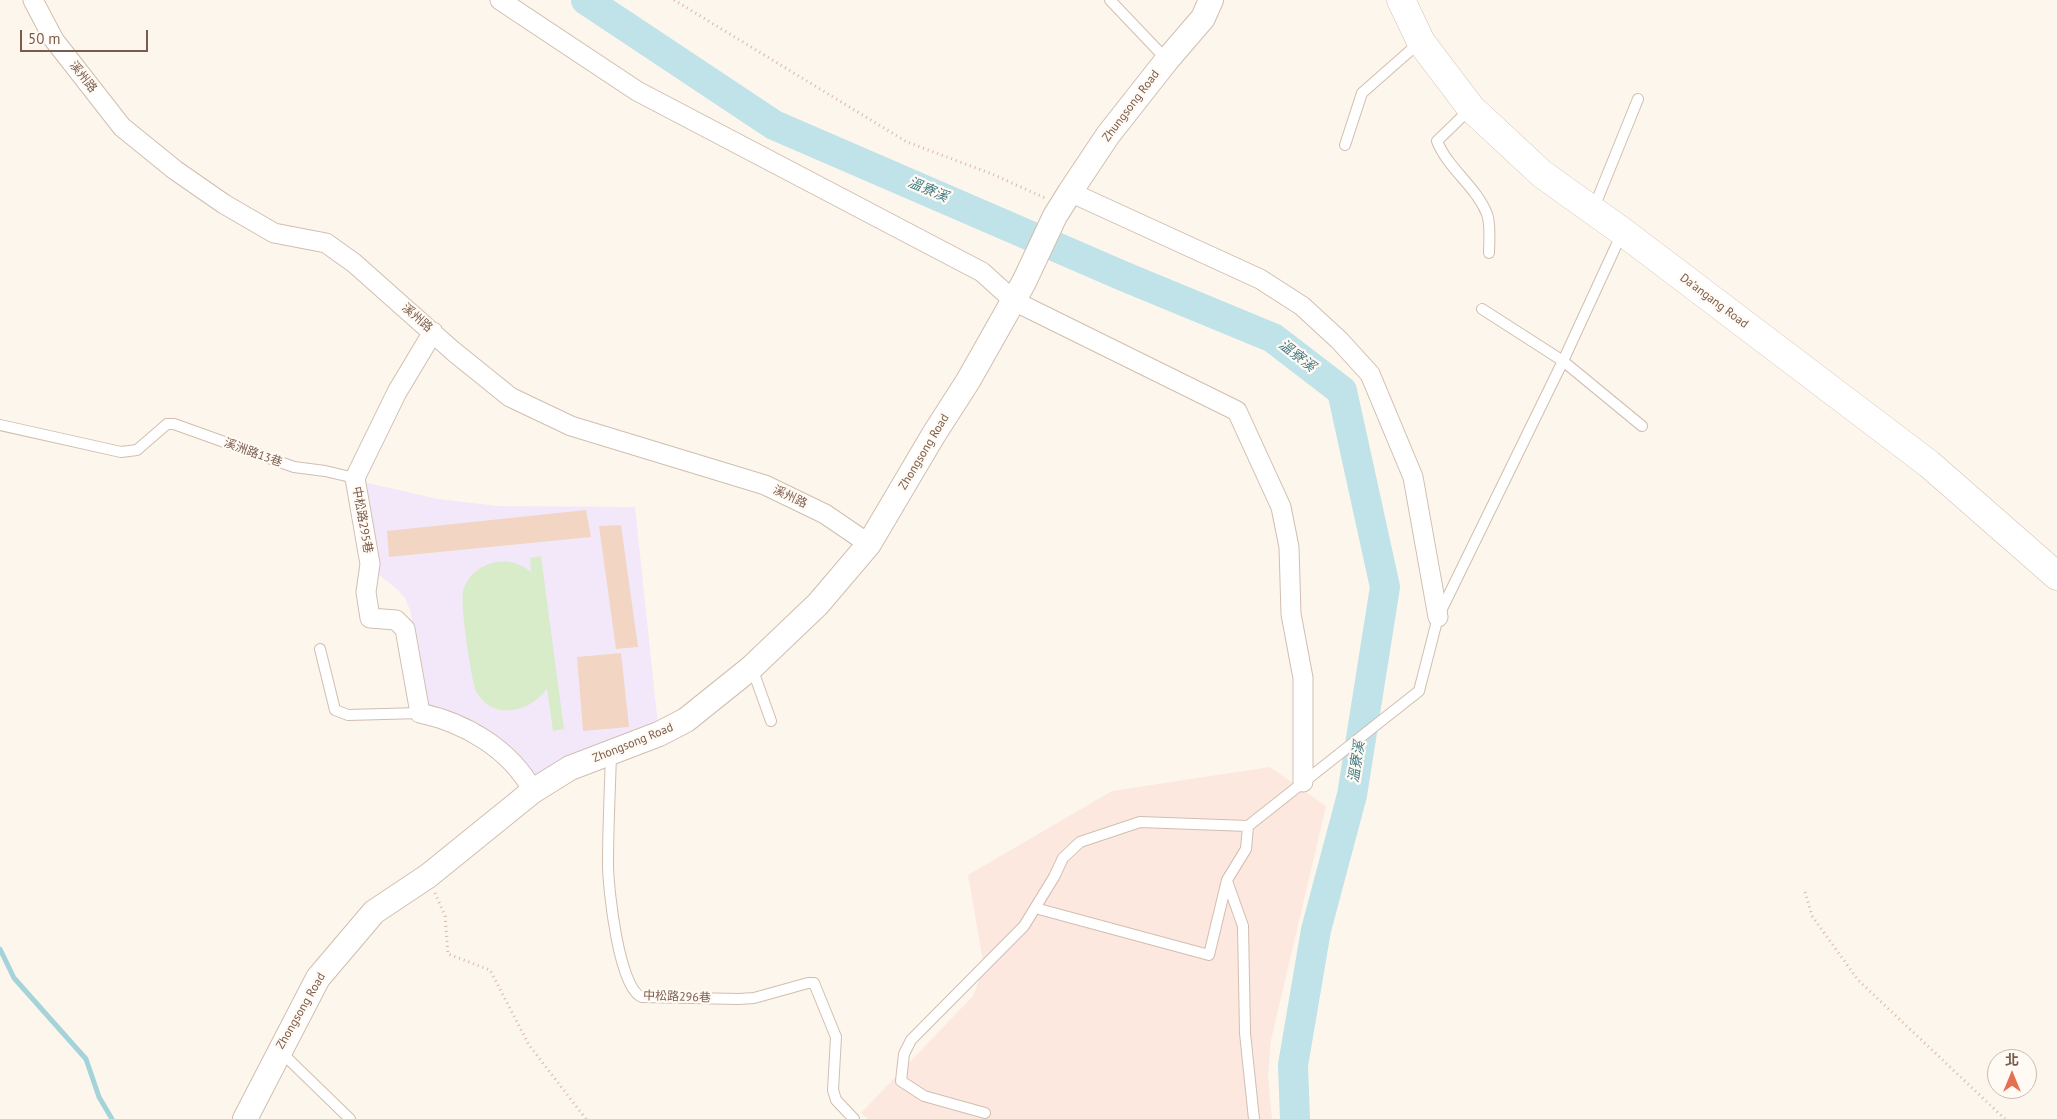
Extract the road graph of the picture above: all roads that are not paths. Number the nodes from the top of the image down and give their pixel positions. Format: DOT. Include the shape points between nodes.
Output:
graph roads {
  1 [pos="33,0"];
  2 [pos="500,0"];
  3 [pos="1110,0"];
  4 [pos="1211,0"];
  5 [pos="1401,0"];
  6 [pos="1421,42"];
  7 [pos="1167,60"];
  8 [pos="1638,99"];
  9 [pos="1471,108"];
  10 [pos="1345,145"];
  11 [pos="1062,204"];
  12 [pos="1592,210"];
  13 [pos="1622,232"];
  14 [pos="1489,253"];
  15 [pos="1019,291"];
  16 [pos="1482,309"];
  17 [pos="433,332"];
  18 [pos="1563,361"];
  19 [pos="0,425"];
  20 [pos="1642,426"];
  21 [pos="355,478"];
  22 [pos="869,544"];
  23 [pos="2057,576"];
  24 [pos="1438,617"];
  25 [pos="320,649"];
  26 [pos="752,667"];
  27 [pos="420,713"];
  28 [pos="771,721"];
  29 [pos="611,752"];
  30 [pos="1303,782"];
  31 [pos="532,791"];
  32 [pos="1248,826"];
  33 [pos="1227,880"];
  34 [pos="1035,908"];
  35 [pos="279,1050"];
  36 [pos="985,1113"];
  37 [pos="245,1119"];
  38 [pos="350,1119"];
  39 [pos="854,1119"];
  40 [pos="1254,1119"];
  1 -- 17 [label="street, 溪州路" via="54,40 122,127 175,170 274,233 326,243 354,263"];
  2 -- 15 [label="street" via="637,91"];
  3 -- 7 [label="lane"];
  4 -- 7 [label="street, Zhungsong Road" via="1202,18"];
  5 -- 6 [label="main road, Da’angang Road"];
  6 -- 9 [label="main road, Da’angang Road"];
  6 -- 10 [label="lane" via="1362,92"];
  7 -- 11 [label="street, Zhungsong Road" via="1108,135"];
  8 -- 12 [label="lane"];
  9 -- 12 [label="main road, Da’angang Road" via="1542,174"];
  9 -- 14 [label="lane" via="1437,141 1441,152 1474,192 1488,216"];
  11 -- 15 [label="street, Zhungsong Road"];
  11 -- 24 [label="street" via="1260,279 1302,306 1370,374 1413,477"];
  12 -- 13 [label="main road, Da’angang Road"];
  13 -- 18 [label="lane"];
  13 -- 23 [label="main road, Da’angang Road" via="1929,464"];
  15 -- 22 [label="street, Zhongsong Road"];
  15 -- 30 [label="street" via="1236,411 1281,507 1289,547 1291,614 1303,678"];
  16 -- 18 [label="lane"];
  17 -- 21 [label="street" via="397,392"];
  17 -- 22 [label="street, 溪州路" via="510,397 571,426 764,485 825,514"];
  18 -- 20 [label="lane"];
  18 -- 24 [label="lane"];
  19 -- 21 [label="lane, 溪洲路13巷" via="120,452 137,450 167,424 174,424 294,467 325,470"];
  21 -- 27 [label="street, 中松路295巷" via="370,564 366,592 370,618 396,620 405,629"];
  22 -- 26 [label="street, Zhongsong Road" via="818,604"];
  24 -- 30 [label="lane" via="1419,691"];
  25 -- 27 [label="lane" via="334,710 348,715"];
  26 -- 28 [label="lane"];
  26 -- 29 [label="street, Zhongsong Road" via="686,720 660,734"];
  27 -- 31 [label="street" via="470,729 523,774"];
  29 -- 31 [label="street, Zhongsong Road" via="570,768"];
  29 -- 39 [label="lane, 中松路296巷" via="610,890 621,960 633,992 642,997 739,999 814,983 836,1038 832,1090"];
  30 -- 32 [label="lane"];
  31 -- 35 [label="street, Zhongsong Road" via="428,876 374,912 318,978"];
  32 -- 33 [label="lane" via="1246,850"];
  32 -- 34 [label="lane" via="1140,822 1080,842 1063,858"];
  33 -- 34 [label="lane" via="1209,955"];
  33 -- 40 [label="lane" via="1244,926 1245,1033"];
  34 -- 36 [label="lane" via="1024,926 911,1040 904,1054 901,1081 924,1096"];
  35 -- 37 [label="street, Zhongsong Road"];
  35 -- 38 [label="lane"];
}
